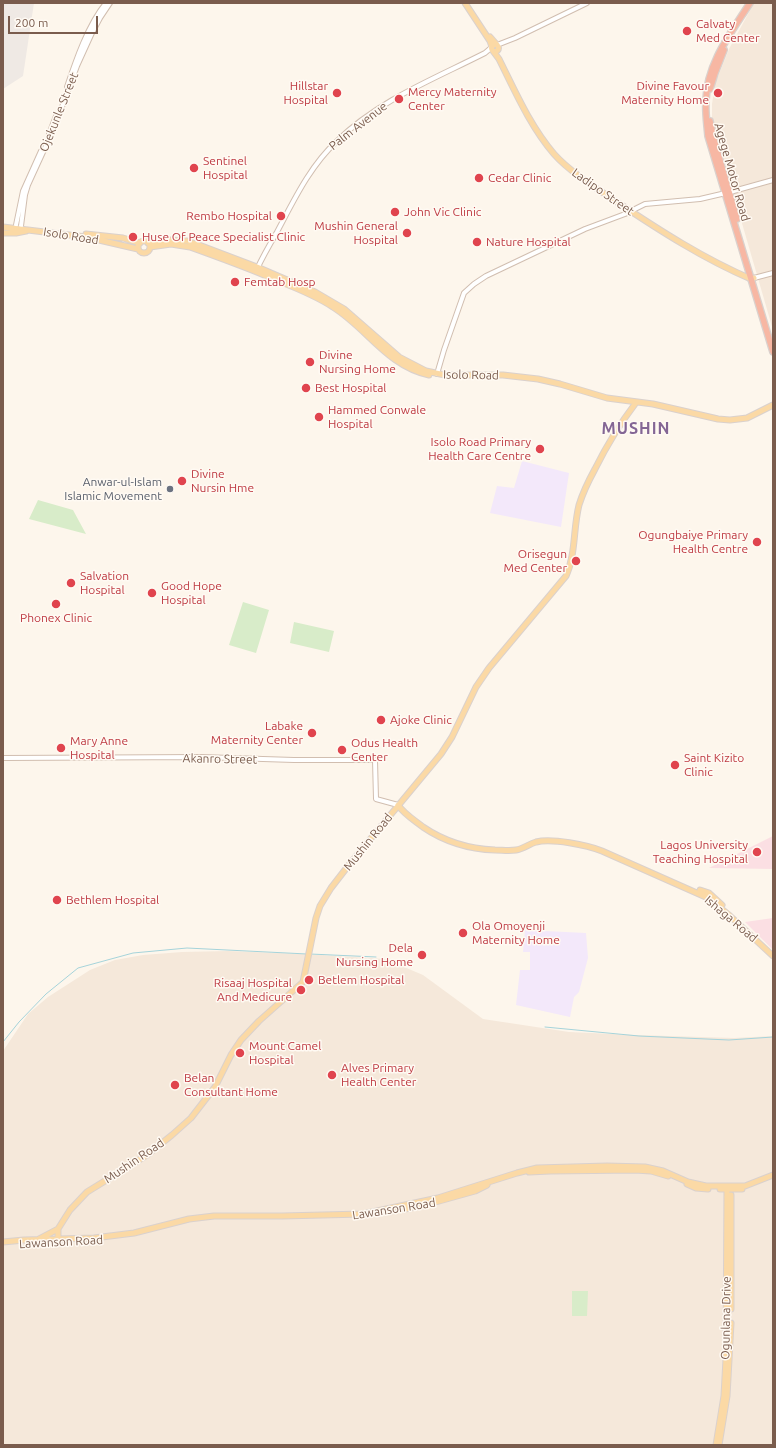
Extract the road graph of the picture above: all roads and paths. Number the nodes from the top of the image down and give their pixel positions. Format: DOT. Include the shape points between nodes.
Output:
graph roads {
  1 [pos="106,3"];
  2 [pos="110,3"];
  3 [pos="466,3"];
  4 [pos="587,3"];
  5 [pos="750,3"];
  6 [pos="754,3"];
  7 [pos="498,46"];
  8 [pos="492,49"];
  9 [pos="500,59"];
  10 [pos="773,180"];
  11 [pos="728,193"];
  12 [pos="630,211"];
  13 [pos="5,226"];
  14 [pos="19,226"];
  15 [pos="33,230"];
  16 [pos="3,233"];
  17 [pos="140,243"];
  18 [pos="149,245"];
  19 [pos="138,249"];
  20 [pos="256,269"];
  21 [pos="773,273"];
  22 [pos="753,278"];
  23 [pos="773,340"];
  24 [pos="383,347"];
  25 [pos="773,352"];
  26 [pos="437,374"];
  27 [pos="475,377"];
  28 [pos="635,404"];
  29 [pos="773,406"];
  30 [pos="3,758"];
  31 [pos="400,806"];
  32 [pos="773,952"];
  33 [pos="773,956"];
  34 [pos="628,1168"];
  35 [pos="773,1175"];
  36 [pos="773,1179"];
  37 [pos="729,1187"];
  38 [pos="58,1229"];
  39 [pos="37,1240"];
  40 [pos="58,1240"];
  41 [pos="3,1243"];
  42 [pos="716,1445"];
  43 [pos="719,1445"];
  1 -- 14 [label="street, Ojekunle Street" via="90,31 23,191"];
  2 -- 14 [label="street, Ojekunle Street" via="92,33 77,66 55,126 28,185"];
  3 -- 7 [label="main road, Ladipo Street"];
  3 -- 8 [label="main road, Ladipo Street" via="490,41"];
  4 -- 7 [label="street"];
  5 -- 11 [label="highway, Agege Motor Road" via="717,56 708,80 708,136"];
  6 -- 11 [label="highway, Agege Motor Road" via="723,51 710,87 710,122"];
  7 -- 8 [label="main road" via="497,50"];
  7 -- 9 [label="main road, Ladipo Street"];
  8 -- 9 [label="main road, Ladipo Street"];
  8 -- 20 [label="street, Palm Avenue" via="396,98 337,140 315,165"];
  9 -- 12 [label="main road, Ladipo Street" via="530,118 553,153"];
  10 -- 11 [label="street"];
  11 -- 12 [label="street" via="645,204"];
  11 -- 22 [label="highway, Agege Motor Road"];
  12 -- 22 [label="main road, Ladipo Street" via="725,268"];
  12 -- 26 [label="street" via="499,269 474,284 464,293"];
  13 -- 14 [label="main road"];
  13 -- 15 [label="main road, Isolo Road"];
  14 -- 17 [label="main road" via="123,238"];
  15 -- 16 [label="main road"];
  15 -- 19 [label="main road, Isolo Road" via="86,237"];
  17 -- 18 [label="main road" via="145,241"];
  17 -- 19 [label="main road"];
  18 -- 19 [label="main road" via="148,252 142,253"];
  18 -- 20 [label="main road, Isolo Road" via="181,244"];
  20 -- 24 [label="main road, Isolo Road" via="309,289 333,302 356,319"];
  21 -- 22 [label="street"];
  22 -- 23 [label="highway, Agege Motor Road"];
  22 -- 25 [label="highway, Agege Motor Road"];
  24 -- 26 [label="main road, Isolo Road" via="407,362"];
  24 -- 27 [label="main road, Isolo Road" via="397,361 423,374 450,378"];
  26 -- 27 [label="main road, Isolo Road"];
  27 -- 28 [label="main road, Isolo Road" via="538,382 603,400"];
  27 -- 29 [label="main road, Isolo Road" via="508,376 538,379 607,398 653,404 718,419 747,418"];
  28 -- 29 [label="main road, Isolo Road" via="660,407 724,422 748,420"];
  28 -- 31 [label="main road, Mushin Road" via="607,445 584,490 577,514 573,555 566,576 489,668 476,687 452,737"];
  30 -- 31 [label="street, Akanro Street" via="202,757 376,760 376,799"];
  31 -- 32 [label="main road, Ishaga Road" via="437,835 469,846 512,849 536,840 550,840 599,848 709,893"];
  31 -- 33 [label="main road, Ishaga Road" via="400,809 435,835 464,846 514,850 537,842 550,841 586,845 602,851 708,898"];
  31 -- 38 [label="main road, Mushin Road" via="331,888 317,913 303,982 241,1040 215,1087 191,1118 147,1155 87,1192 70,1210"];
  34 -- 37 [label="main road, Lawanson Road" via="651,1171 696,1188"];
  34 -- 40 [label="main road, Lawanson Road" via="537,1168 438,1198 363,1214 207,1217 134,1233"];
  34 -- 41 [label="main road, Lawanson Road" via="534,1171 445,1200 361,1216 200,1220 135,1236 81,1243"];
  35 -- 37 [label="main road" via="745,1186"];
  36 -- 37 [label="main road" via="748,1188"];
  37 -- 42 [label="main road, Ogunlana Drive" via="726,1359 724,1396"];
  37 -- 43 [label="main road, Ogunlana Drive" via="730,1352 727,1396"];
  38 -- 39 [label="main road"];
  38 -- 40 [label="main road"];
  39 -- 40 [label="main road, Lawanson Road"];
  39 -- 41 [label="main road, Lawanson Road"];
}
